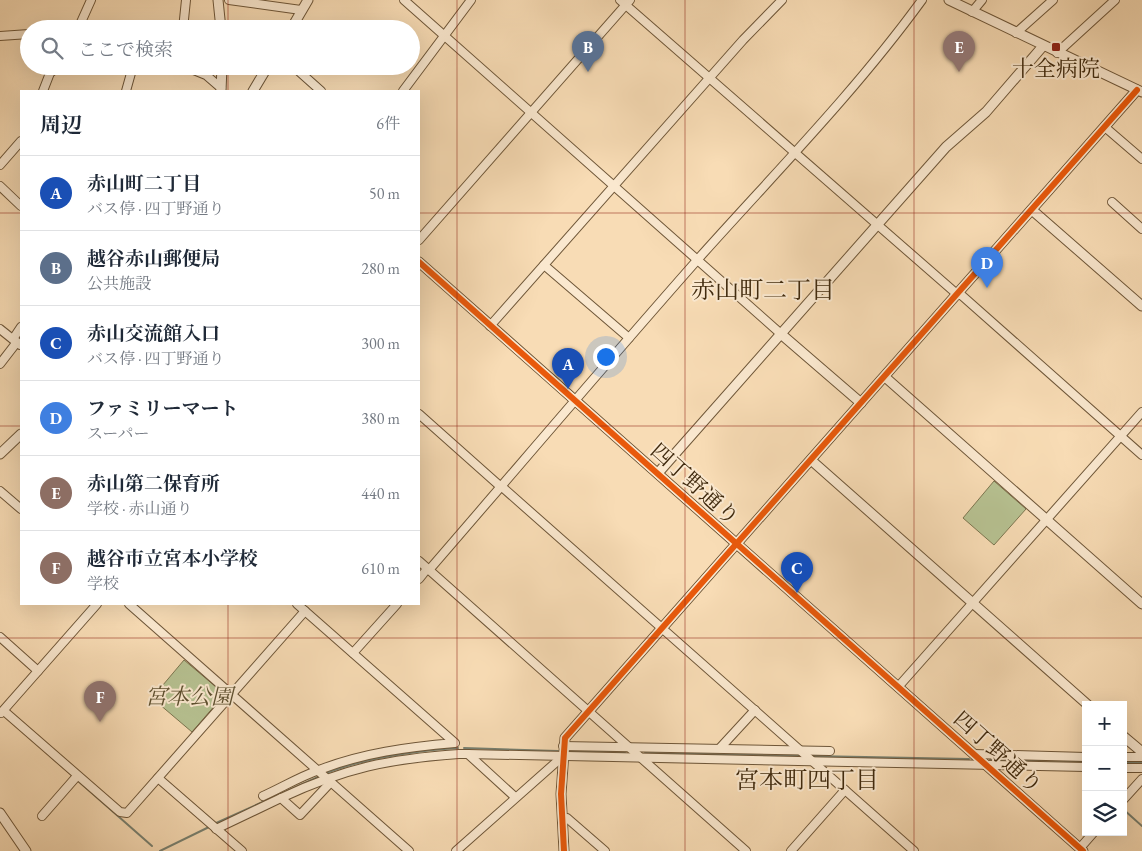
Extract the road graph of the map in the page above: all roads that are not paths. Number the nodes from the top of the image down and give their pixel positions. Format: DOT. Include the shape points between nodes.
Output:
graph roads {
  1 [pos="91,0"];
  2 [pos="186,0"];
  3 [pos="218,0"];
  4 [pos="229,0"];
  5 [pos="308,0"];
  6 [pos="404,0"];
  7 [pos="471,0"];
  8 [pos="782,0"];
  9 [pos="922,0"];
  10 [pos="949,0"];
  11 [pos="982,0"];
  12 [pos="1052,0"];
  13 [pos="1116,0"];
  14 [pos="625,2"];
  15 [pos="302,10"];
  16 [pos="972,12"];
  17 [pos="82,20"];
  18 [pos="184,20"];
  19 [pos="219,20"];
  20 [pos="296,20"];
  21 [pos="1016,33"];
  22 [pos="20,35"];
  23 [pos="444,35"];
  24 [pos="0,36"];
  25 [pos="1043,46"];
  26 [pos="1057,53"];
  27 [pos="420,68"];
  28 [pos="49,75"];
  29 [pos="130,75"];
  30 [pos="206,75"];
  31 [pos="222,75"];
  32 [pos="263,75"];
  33 [pos="303,75"];
  34 [pos="415,75"];
  35 [pos="710,78"];
  36 [pos="43,90"];
  37 [pos="126,90"];
  38 [pos="223,90"];
  39 [pos="254,90"];
  40 [pos="320,90"];
  41 [pos="404,90"];
  42 [pos="1140,91"];
  43 [pos="531,112"];
  44 [pos="1106,128"];
  45 [pos="20,142"];
  46 [pos="794,152"];
  47 [pos="1142,159"];
  48 [pos="0,165"];
  49 [pos="0,186"];
  50 [pos="615,186"];
  51 [pos="1112,202"];
  52 [pos="20,205"];
  53 [pos="1032,210"];
  54 [pos="877,225"];
  55 [pos="1142,229"];
  56 [pos="420,239"];
  57 [pos="698,260"];
  58 [pos="420,263"];
  59 [pos="544,265"];
  60 [pos="958,294"];
  61 [pos="1142,306"];
  62 [pos="490,326"];
  63 [pos="0,329"];
  64 [pos="782,334"];
  65 [pos="629,338"];
  66 [pos="17,342"];
  67 [pos="0,364"];
  68 [pos="885,377"];
  69 [pos="575,402"];
  70 [pos="861,404"];
  71 [pos="1142,412"];
  72 [pos="420,415"];
  73 [pos="20,435"];
  74 [pos="1120,436"];
  75 [pos="0,454"];
  76 [pos="1142,455"];
  77 [pos="811,460"];
  78 [pos="658,474"];
  79 [pos="501,487"];
  80 [pos="0,491"];
  81 [pos="20,508"];
  82 [pos="1047,520"];
  83 [pos="737,545"];
  84 [pos="420,562"];
  85 [pos="428,569"];
  86 [pos="420,578"];
  87 [pos="973,604"];
  88 [pos="1142,604"];
  89 [pos="96,605"];
  90 [pos="130,605"];
  91 [pos="298,605"];
  92 [pos="396,605"];
  93 [pos="306,611"];
  94 [pos="662,629"];
  95 [pos="0,637"];
  96 [pos="353,653"];
  97 [pos="38,671"];
  98 [pos="898,686"];
  99 [pos="231,694"];
  100 [pos="1083,701"];
  101 [pos="755,710"];
  102 [pos="590,711"];
  103 [pos="2,712"];
  104 [pos="1127,739"];
  105 [pos="563,746"];
  106 [pos="629,746"];
  107 [pos="720,748"];
  108 [pos="802,750"];
  109 [pos="830,751"];
  110 [pos="1142,752"];
  111 [pos="468,754"];
  112 [pos="974,754"];
  113 [pos="562,757"];
  114 [pos="1082,757"];
  115 [pos="1127,757"];
  116 [pos="1142,757"];
  117 [pos="640,758"];
  118 [pos="813,762"];
  119 [pos="986,765"];
  120 [pos="1082,767"];
  121 [pos="1127,768"];
  122 [pos="1142,768"];
  123 [pos="318,770"];
  124 [pos="77,776"];
  125 [pos="158,778"];
  126 [pos="1142,779"];
  127 [pos="327,781"];
  128 [pos="845,790"];
  129 [pos="262,796"];
  130 [pos="1127,796"];
  131 [pos="515,797"];
  132 [pos="281,798"];
  133 [pos="0,813"];
  134 [pos="42,816"];
  135 [pos="563,819"];
  136 [pos="216,829"];
  137 [pos="1091,836"];
  138 [pos="1082,850"];
  139 [pos="26,851"];
  140 [pos="242,851"];
  141 [pos="409,851"];
  142 [pos="456,851"];
  143 [pos="564,851"];
  144 [pos="605,851"];
  145 [pos="746,851"];
  146 [pos="791,851"];
  147 [pos="914,851"];
  1 -- 17 [label="street"];
  2 -- 18 [label="street"];
  3 -- 19 [label="street"];
  4 -- 15 [label="street"];
  5 -- 15 [label="street"];
  6 -- 23 [label="street"];
  7 -- 23 [label="street"];
  8 -- 35 [label="street"];
  9 -- 46 [label="street" via="899,32"];
  10 -- 16 [label="street"];
  11 -- 16 [label="street"];
  12 -- 21 [label="street"];
  13 -- 26 [label="street"];
  14 -- 35 [label="street"];
  14 -- 43 [label="street"];
  15 -- 20 [label="street"];
  16 -- 21 [label="street"];
  21 -- 25 [label="street"];
  22 -- 24 [label="street"];
  23 -- 27 [label="street"];
  23 -- 43 [label="street"];
  25 -- 26 [label="street"];
  25 -- 54 [label="street" via="986,112 946,147"];
  26 -- 42 [label="street"];
  28 -- 36 [label="street"];
  29 -- 37 [label="street"];
  30 -- 38 [label="street"];
  31 -- 38 [label="street"];
  32 -- 39 [label="street"];
  33 -- 40 [label="street"];
  34 -- 41 [label="street"];
  35 -- 46 [label="street"];
  35 -- 50 [label="street"];
  42 -- 44 [label="street"];
  43 -- 50 [label="street"];
  43 -- 56 [label="street"];
  44 -- 47 [label="street"];
  44 -- 53 [label="street"];
  45 -- 48 [label="street"];
  46 -- 54 [label="street"];
  46 -- 57 [label="street"];
  49 -- 52 [label="street"];
  50 -- 57 [label="street"];
  50 -- 59 [label="street"];
  51 -- 55 [label="street"];
  53 -- 60 [label="street"];
  53 -- 61 [label="street"];
  54 -- 60 [label="street"];
  54 -- 64 [label="street"];
  57 -- 64 [label="street"];
  57 -- 65 [label="street"];
  58 -- 62 [label="street, 四丁野通り"];
  59 -- 62 [label="street"];
  59 -- 65 [label="street"];
  60 -- 68 [label="street"];
  60 -- 74 [label="street"];
  62 -- 69 [label="street, 四丁野通り"];
  63 -- 66 [label="street"];
  64 -- 70 [label="street"];
  64 -- 78 [label="street"];
  65 -- 69 [label="street"];
  66 -- 67 [label="street"];
  68 -- 70 [label="street"];
  68 -- 82 [label="street"];
  69 -- 78 [label="street, 四丁野通り"];
  69 -- 79 [label="street"];
  70 -- 77 [label="street"];
  71 -- 74 [label="street"];
  72 -- 79 [label="street"];
  73 -- 75 [label="street"];
  74 -- 76 [label="street"];
  74 -- 82 [label="street"];
  77 -- 83 [label="street"];
  77 -- 87 [label="street"];
  78 -- 83 [label="street, 四丁野通り"];
  79 -- 85 [label="street"];
  79 -- 94 [label="street"];
  80 -- 81 [label="street"];
  82 -- 87 [label="street"];
  82 -- 88 [label="street"];
  83 -- 94 [label="street"];
  83 -- 98 [label="street, 四丁野通り"];
  84 -- 85 [label="street"];
  85 -- 86 [label="street"];
  85 -- 102 [label="street"];
  87 -- 98 [label="street"];
  87 -- 100 [label="street"];
  89 -- 97 [label="street"];
  90 -- 99 [label="street"];
  91 -- 93 [label="street"];
  92 -- 96 [label="street"];
  93 -- 96 [label="street"];
  93 -- 99 [label="street"];
  94 -- 101 [label="street"];
  94 -- 102 [label="street"];
  95 -- 97 [label="street"];
  96 -- 123 [label="street" via="455,743 381,752"];
  97 -- 103 [label="street"];
  98 -- 112 [label="street, 四丁野通り"];
  99 -- 123 [label="street"];
  99 -- 125 [label="street"];
  101 -- 107 [label="street"];
  101 -- 108 [label="street"];
  102 -- 105 [label="street" via="565,738"];
  102 -- 106 [label="street"];
  103 -- 124 [label="street"];
  104 -- 110 [label="street"];
  105 -- 106 [label="street"];
  105 -- 113 [label="street"];
  106 -- 107 [label="street"];
  106 -- 117 [label="street"];
  107 -- 108 [label="street"];
  108 -- 109 [label="street"];
  108 -- 118 [label="street"];
  111 -- 113 [label="street"];
  111 -- 127 [label="street" via="387,760"];
  111 -- 131 [label="street"];
  112 -- 114 [label="street"];
  112 -- 119 [label="street, 四丁野通り"];
  113 -- 117 [label="street"];
  113 -- 131 [label="street"];
  113 -- 135 [label="street"];
  115 -- 116 [label="street"];
  117 -- 118 [label="street"];
  117 -- 145 [label="street"];
  118 -- 119 [label="street"];
  118 -- 128 [label="street"];
  119 -- 120 [label="street"];
  119 -- 138 [label="street, 四丁野通り"];
  121 -- 122 [label="street"];
  123 -- 127 [label="street"];
  123 -- 129 [label="street"];
  124 -- 125 [label="street" via="120,812 127,813"];
  124 -- 134 [label="street"];
  125 -- 136 [label="street"];
  126 -- 130 [label="street"];
  127 -- 132 [label="street"];
  127 -- 132 [label="street" via="300,816"];
  127 -- 141 [label="street"];
  128 -- 146 [label="street"];
  128 -- 147 [label="street"];
  131 -- 142 [label="street"];
  132 -- 136 [label="street"];
  133 -- 139 [label="street"];
  135 -- 143 [label="street"];
  135 -- 144 [label="street" via="568,818"];
  136 -- 140 [label="street"];
  137 -- 138 [label="street"];
}
